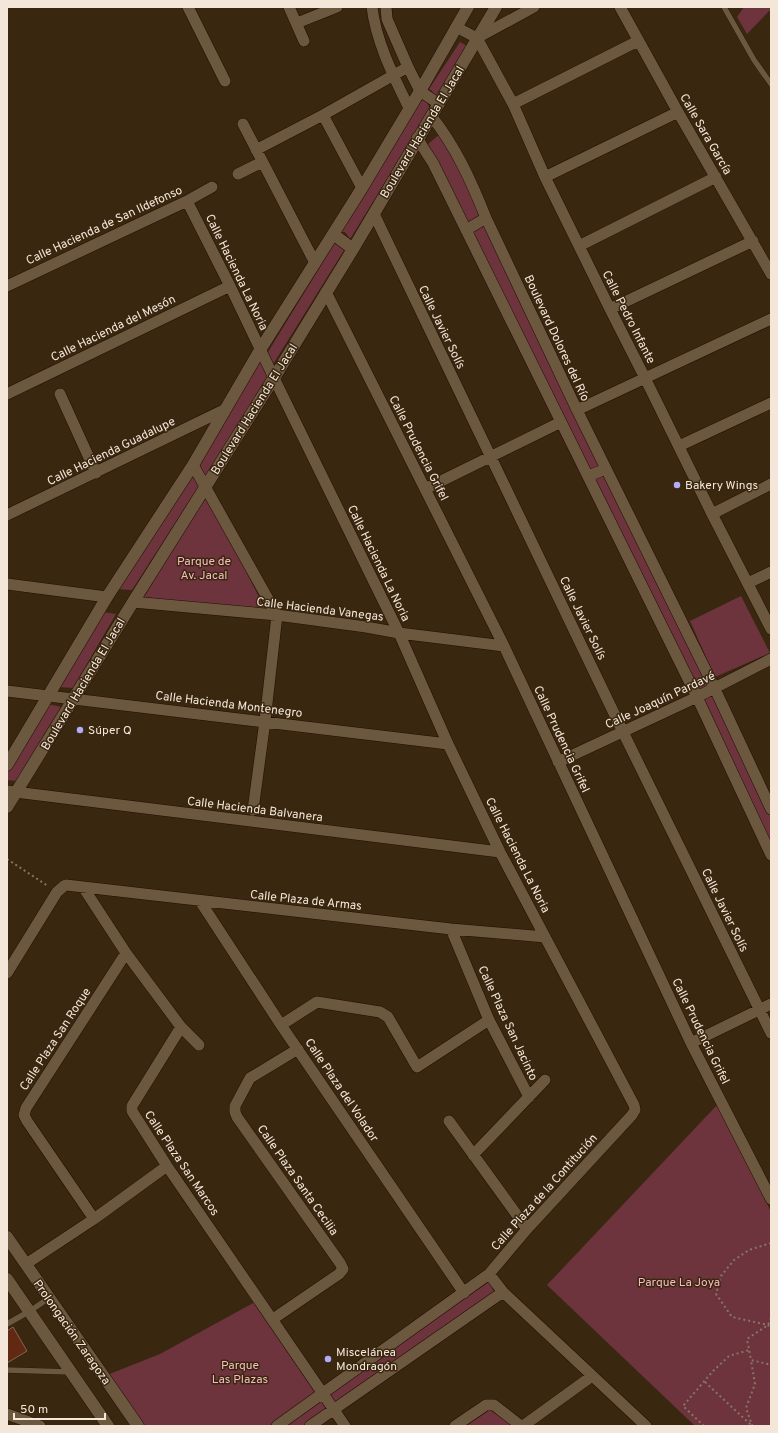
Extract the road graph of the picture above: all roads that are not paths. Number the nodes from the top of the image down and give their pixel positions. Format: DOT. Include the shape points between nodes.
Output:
graph roads {
  1 [pos="188,7"];
  2 [pos="289,7"];
  3 [pos="337,7"];
  4 [pos="372,7"];
  5 [pos="386,7"];
  6 [pos="468,7"];
  7 [pos="496,7"];
  8 [pos="534,7"];
  9 [pos="620,7"];
  10 [pos="724,7"];
  11 [pos="297,23"];
  12 [pos="456,27"];
  13 [pos="477,38"];
  14 [pos="304,41"];
  15 [pos="638,41"];
  16 [pos="408,67"];
  17 [pos="393,74"];
  18 [pos="225,81"];
  19 [pos="771,84"];
  20 [pos="420,91"];
  21 [pos="439,104"];
  22 [pos="513,104"];
  23 [pos="409,108"];
  24 [pos="678,112"];
  25 [pos="323,115"];
  26 [pos="432,117"];
  27 [pos="243,124"];
  28 [pos="418,138"];
  29 [pos="256,150"];
  30 [pos="262,162"];
  31 [pos="238,174"];
  32 [pos="545,177"];
  33 [pos="716,177"];
  34 [pos="212,188"];
  35 [pos="362,188"];
  36 [pos="187,201"];
  37 [pos="374,214"];
  38 [pos="486,218"];
  39 [pos="466,230"];
  40 [pos="333,234"];
  41 [pos="753,241"];
  42 [pos="579,246"];
  43 [pos="353,249"];
  44 [pos="315,263"];
  45 [pos="771,274"];
  46 [pos="7,286"];
  47 [pos="230,286"];
  48 [pos="326,292"];
  49 [pos="610,309"];
  50 [pos="771,319"];
  51 [pos="260,350"];
  52 [pos="274,378"];
  53 [pos="646,378"];
  54 [pos="7,394"];
  55 [pos="60,394"];
  56 [pos="771,403"];
  57 [pos="226,409"];
  58 [pos="577,410"];
  59 [pos="561,422"];
  60 [pos="678,446"];
  61 [pos="490,457"];
  62 [pos="194,465"];
  63 [pos="606,469"];
  64 [pos="96,473"];
  65 [pos="588,476"];
  66 [pos="771,484"];
  67 [pos="205,487"];
  68 [pos="425,489"];
  69 [pos="712,514"];
  70 [pos="7,515"];
  71 [pos="771,572"];
  72 [pos="748,583"];
  73 [pos="7,584"];
  74 [pos="107,598"];
  75 [pos="133,602"];
  76 [pos="277,615"];
  77 [pos="680,619"];
  78 [pos="663,627"];
  79 [pos="771,629"];
  80 [pos="399,633"];
  81 [pos="504,646"];
  82 [pos="771,658"];
  83 [pos="715,689"];
  84 [pos="7,691"];
  85 [pos="48,696"];
  86 [pos="697,697"];
  87 [pos="74,699"];
  88 [pos="265,721"];
  89 [pos="623,732"];
  90 [pos="448,744"];
  91 [pos="558,762"];
  92 [pos="7,765"];
  93 [pos="12,792"];
  94 [pos="7,807"];
  95 [pos="770,807"];
  96 [pos="253,810"];
  97 [pos="751,813"];
  98 [pos="500,852"];
  99 [pos="771,855"];
  100 [pos="83,887"];
  101 [pos="200,901"];
  102 [pos="451,929"];
  103 [pos="545,937"];
  104 [pos="126,953"];
  105 [pos="7,973"];
  106 [pos="771,1004"];
  107 [pos="760,1010"];
  108 [pos="489,1020"];
  109 [pos="281,1026"];
  110 [pos="180,1027"];
  111 [pos="771,1033"];
  112 [pos="691,1043"];
  113 [pos="199,1045"];
  114 [pos="298,1048"];
  115 [pos="545,1080"];
  116 [pos="528,1097"];
  117 [pos="449,1121"];
  118 [pos="473,1155"];
  119 [pos="167,1166"];
  120 [pos="771,1199"];
  121 [pos="94,1218"];
  122 [pos="527,1229"];
  123 [pos="7,1237"];
  124 [pos="26,1264"];
  125 [pos="489,1274"];
  126 [pos="7,1279"];
  127 [pos="503,1292"];
  128 [pos="464,1293"];
  129 [pos="49,1298"];
  130 [pos="30,1311"];
  131 [pos="273,1319"];
  132 [pos="7,1324"];
  133 [pos="7,1370"];
  134 [pos="71,1372"];
  135 [pos="592,1376"];
  136 [pos="323,1394"];
  137 [pos="334,1410"];
  138 [pos="7,1414"];
  139 [pos="40,1426"];
  140 [pos="108,1426"];
  141 [pos="138,1426"];
  142 [pos="277,1426"];
  143 [pos="310,1426"];
  144 [pos="345,1426"];
  145 [pos="455,1426"];
  146 [pos="522,1426"];
  147 [pos="646,1426"];
  1 -- 18 [label="street"];
  2 -- 11 [label="street"];
  3 -- 11 [label="street"];
  4 -- 17 [label="street" via="374,22"];
  5 -- 16 [label="street" via="387,19"];
  6 -- 12 [label="main road, Boulevard Hacienda El Jacal"];
  7 -- 13 [label="main road, Boulevard Hacienda El Jacal"];
  8 -- 13 [label="street"];
  9 -- 15 [label="street, Calle Sara García"];
  10 -- 19 [label="lane" via="754,60"];
  11 -- 14 [label="street"];
  12 -- 13 [label="street"];
  12 -- 20 [label="main road, Boulevard Hacienda El Jacal"];
  13 -- 21 [label="main road, Boulevard Hacienda El Jacal"];
  13 -- 22 [label="street, Calle Pedro Infante"];
  15 -- 22 [label="street"];
  15 -- 24 [label="street, Calle Sara García"];
  16 -- 17 [label="street"];
  16 -- 20 [label="street"];
  17 -- 23 [label="street"];
  17 -- 25 [label="street"];
  20 -- 21 [label="street"];
  20 -- 23 [label="main road, Boulevard Hacienda El Jacal"];
  21 -- 26 [label="main road, Boulevard Hacienda El Jacal"];
  22 -- 32 [label="street, Calle Pedro Infante"];
  23 -- 35 [label="main road, Boulevard Hacienda El Jacal"];
  24 -- 32 [label="street"];
  24 -- 33 [label="street, Calle Sara García"];
  25 -- 29 [label="street"];
  25 -- 35 [label="street"];
  26 -- 28 [label="main road, Boulevard Hacienda El Jacal"];
  26 -- 38 [label="street, Boulevard Dolores del Río" via="463,166"];
  27 -- 29 [label="street"];
  28 -- 37 [label="main road, Boulevard Hacienda El Jacal"];
  28 -- 39 [label="street"];
  29 -- 30 [label="street"];
  30 -- 31 [label="street"];
  30 -- 44 [label="street"];
  32 -- 42 [label="street, Calle Pedro Infante"];
  33 -- 41 [label="street, Calle Sara García"];
  33 -- 42 [label="street"];
  34 -- 36 [label="street, Calle Hacienda de San Ildefonso"];
  35 -- 40 [label="main road, Boulevard Hacienda El Jacal"];
  36 -- 46 [label="street, Calle Hacienda de San Ildefonso"];
  36 -- 47 [label="street, Calle Hacienda La Noria"];
  37 -- 43 [label="main road, Boulevard Hacienda El Jacal"];
  37 -- 61 [label="street, Calle Javier Solís"];
  38 -- 39 [label="street"];
  38 -- 58 [label="street, Boulevard Dolores del Río"];
  39 -- 59 [label="street"];
  40 -- 43 [label="main road"];
  40 -- 44 [label="main road, Boulevard Hacienda El Jacal"];
  41 -- 45 [label="street, Calle Sara García"];
  41 -- 49 [label="street"];
  42 -- 49 [label="street, Calle Pedro Infante"];
  43 -- 48 [label="main road, Boulevard Hacienda El Jacal"];
  44 -- 51 [label="main road, Boulevard Hacienda El Jacal"];
  47 -- 51 [label="street, Calle Hacienda La Noria"];
  47 -- 54 [label="street, Calle Hacienda del Mesón"];
  48 -- 52 [label="main road, Boulevard Hacienda El Jacal"];
  48 -- 68 [label="street, Calle Prudencia Grifel"];
  49 -- 53 [label="street, Calle Pedro Infante"];
  50 -- 53 [label="street"];
  51 -- 52 [label="street, Calle Hacienda La Noria"];
  51 -- 57 [label="main road, Boulevard Hacienda El Jacal"];
  52 -- 67 [label="main road, Boulevard Hacienda El Jacal"];
  52 -- 80 [label="street, Calle Hacienda La Noria"];
  53 -- 58 [label="street"];
  53 -- 60 [label="street, Calle Pedro Infante"];
  55 -- 64 [label="street"];
  56 -- 60 [label="street"];
  57 -- 62 [label="main road, Boulevard Hacienda El Jacal"];
  57 -- 64 [label="street, Calle Hacienda Guadalupe"];
  58 -- 63 [label="street, Boulevard Dolores del Río"];
  59 -- 61 [label="street"];
  59 -- 65 [label="street"];
  60 -- 69 [label="street, Calle Pedro Infante"];
  61 -- 68 [label="street"];
  61 -- 89 [label="street, Calle Javier Solís"];
  62 -- 67 [label="street"];
  62 -- 74 [label="main road, Boulevard Hacienda El Jacal"];
  63 -- 65 [label="street"];
  63 -- 77 [label="street, Boulevard Dolores del Río"];
  64 -- 70 [label="street, Calle Hacienda Guadalupe"];
  65 -- 78 [label="street"];
  66 -- 69 [label="street"];
  67 -- 75 [label="main road, Boulevard Hacienda El Jacal"];
  67 -- 76 [label="street"];
  68 -- 81 [label="street, Calle Prudencia Grifel"];
  69 -- 72 [label="street, Calle Pedro Infante"];
  71 -- 72 [label="street"];
  72 -- 79 [label="street, Calle Pedro Infante"];
  73 -- 74 [label="street"];
  74 -- 85 [label="main road, Boulevard Hacienda El Jacal"];
  75 -- 76 [label="street, Calle Hacienda Vanegas"];
  75 -- 87 [label="main road, Boulevard Hacienda El Jacal"];
  76 -- 80 [label="street, Calle Hacienda Vanegas"];
  76 -- 88 [label="street"];
  77 -- 78 [label="street"];
  77 -- 83 [label="street, Boulevard Dolores del Río"];
  78 -- 86 [label="street"];
  80 -- 81 [label="street, Calle Hacienda Vanegas"];
  80 -- 90 [label="street, Calle Hacienda La Noria"];
  81 -- 91 [label="street, Calle Prudencia Grifel"];
  82 -- 83 [label="street, Calle Joaquín Pardavé"];
  83 -- 86 [label="street, Calle Joaquín Pardavé"];
  83 -- 95 [label="street, Boulevard Dolores del Río"];
  84 -- 85 [label="street, Calle Hacienda Montenegro"];
  85 -- 87 [label="street, Calle Hacienda Montenegro"];
  85 -- 92 [label="main road, Boulevard Hacienda El Jacal"];
  86 -- 89 [label="street, Calle Joaquín Pardavé"];
  86 -- 97 [label="street"];
  87 -- 88 [label="street, Calle Hacienda Montenegro"];
  87 -- 93 [label="main road, Boulevard Hacienda El Jacal"];
  88 -- 90 [label="street, Calle Hacienda Montenegro"];
  88 -- 96 [label="street"];
  89 -- 91 [label="street, Calle Joaquín Pardavé"];
  89 -- 107 [label="street, Calle Javier Solís"];
  90 -- 98 [label="street, Calle Hacienda La Noria"];
  91 -- 112 [label="street, Calle Prudencia Grifel"];
  93 -- 94 [label="main road, Boulevard Hacienda El Jacal"];
  93 -- 98 [label="street, Calle Hacienda Balvanera"];
  95 -- 97 [label="street, Boulevard Dolores del Río"];
  97 -- 99 [label="street"];
  98 -- 103 [label="street, Calle Hacienda La Noria"];
  100 -- 101 [label="street, Calle Plaza de Armas"];
  100 -- 104 [label="street"];
  100 -- 105 [label="street, Calle Plaza de Armas" via="61,889"];
  101 -- 102 [label="street, Calle Plaza de Armas"];
  101 -- 109 [label="street, Calle Plaza del Volador"];
  102 -- 103 [label="street, Calle Plaza de Armas"];
  102 -- 108 [label="street, Calle Plaza San Jacinto"];
  103 -- 122 [label="street, Calle Plaza de la Contitución" via="635,1110"];
  104 -- 110 [label="street"];
  104 -- 121 [label="street, Calle Plaza San Roque" via="26,1108 24,1115"];
  106 -- 107 [label="street"];
  107 -- 111 [label="street, Calle Javier Solís"];
  107 -- 112 [label="street"];
  108 -- 109 [label="street" via="417,1067 388,1017 380,1012 317,1002"];
  108 -- 116 [label="street, Calle Plaza San Jacinto"];
  109 -- 114 [label="street, Calle Plaza del Volador"];
  110 -- 113 [label="street"];
  110 -- 119 [label="street, Calle Plaza San Marcos" via="132,1106 135,1117"];
  112 -- 120 [label="street, Calle Prudencia Grifel"];
  114 -- 128 [label="street, Calle Plaza del Volador"];
  114 -- 131 [label="street, Calle Plaza Santa Cecilia" via="250,1078 235,1112 343,1269"];
  115 -- 116 [label="street"];
  116 -- 118 [label="street, Calle Plaza San Jacinto"];
  117 -- 118 [label="street"];
  118 -- 122 [label="street"];
  119 -- 121 [label="street"];
  119 -- 131 [label="street, Calle Plaza San Marcos"];
  121 -- 124 [label="street"];
  122 -- 125 [label="street, Calle Plaza de la Contitución"];
  123 -- 124 [label="main road, Prolongación Zaragoza"];
  124 -- 129 [label="main road, Prolongación Zaragoza"];
  125 -- 127 [label="street"];
  125 -- 128 [label="street, Calle Plaza de la Contitución"];
  126 -- 130 [label="main road, Prolongación Zaragoza"];
  127 -- 135 [label="street"];
  127 -- 137 [label="street"];
  128 -- 136 [label="street, Calle Plaza de la Contitución"];
  129 -- 130 [label="lane"];
  129 -- 141 [label="main road, Prolongación Zaragoza"];
  130 -- 132 [label="lane"];
  130 -- 134 [label="main road, Prolongación Zaragoza"];
  131 -- 136 [label="street, Calle Plaza San Marcos"];
  133 -- 134 [label="lane"];
  134 -- 140 [label="main road, Prolongación Zaragoza"];
  135 -- 146 [label="street"];
  135 -- 147 [label="street"];
  136 -- 137 [label="street, Calle Plaza San Marcos"];
  136 -- 142 [label="street, Calle Plaza de la Contitución"];
  137 -- 143 [label="street"];
  137 -- 144 [label="street, Calle Plaza San Marcos"];
  138 -- 139 [label="street"];
  145 -- 146 [label="street" via="490,1404"];
}
